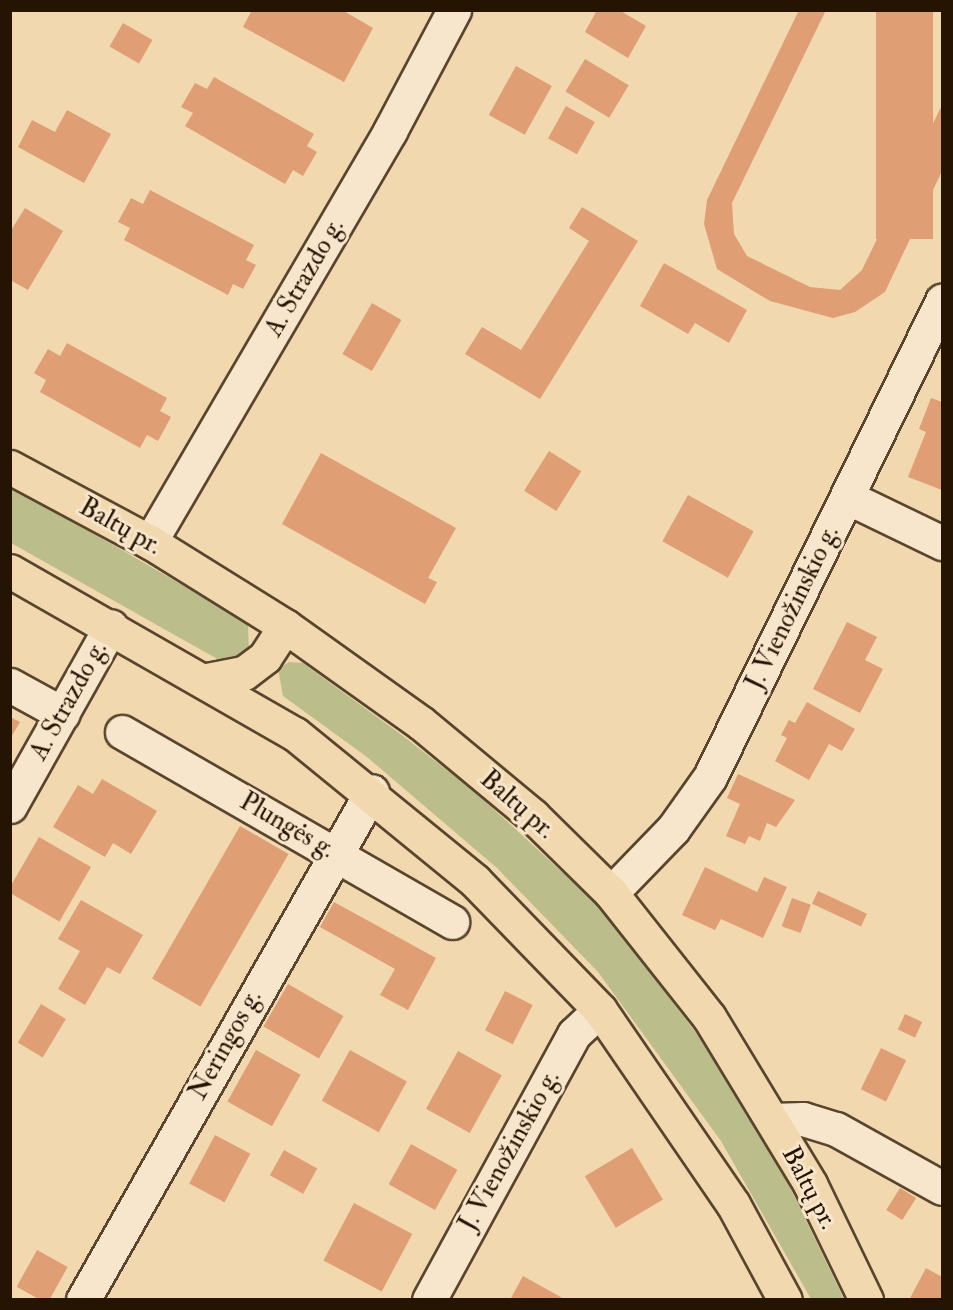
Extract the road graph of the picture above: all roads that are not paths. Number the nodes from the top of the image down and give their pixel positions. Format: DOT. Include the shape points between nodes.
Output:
graph roads {
  1 [pos="454,10"];
  2 [pos="942,301"];
  3 [pos="10,467"];
  4 [pos="847,497"];
  5 [pos="150,542"];
  6 [pos="942,543"];
  7 [pos="10,571"];
  8 [pos="111,626"];
  9 [pos="285,626"];
  10 [pos="207,680"];
  11 [pos="10,685"];
  12 [pos="63,714"];
  13 [pos="122,732"];
  14 [pos="372,791"];
  15 [pos="10,806"];
  16 [pos="334,852"];
  17 [pos="611,893"];
  18 [pos="452,922"];
  19 [pos="600,1010"];
  20 [pos="772,1120"];
  21 [pos="942,1188"];
  22 [pos="83,1299"];
  23 [pos="429,1299"];
  24 [pos="785,1299"];
  25 [pos="866,1299"];
  1 -- 5 [label="street, A. Strazdo g." via="390,131"];
  2 -- 4 [label="street, J. Vienožinskio g."];
  3 -- 5 [label="main road, Baltų pr."];
  4 -- 6 [label="street"];
  4 -- 17 [label="street, J. Vienožinskio g." via="710,777 673,829"];
  5 -- 9 [label="main road, Baltų pr."];
  7 -- 8 [label="main road"];
  8 -- 10 [label="main road"];
  8 -- 12 [label="street, A. Strazdo g."];
  9 -- 10 [label="main road" via="265,657 244,673"];
  9 -- 17 [label="main road, Baltų pr." via="430,730 533,816"];
  10 -- 14 [label="main road" via="294,734"];
  11 -- 12 [label="street"];
  12 -- 15 [label="street, A. Strazdo g."];
  13 -- 16 [label="street, Plungės g."];
  14 -- 16 [label="street, Neringos g."];
  14 -- 19 [label="main road" via="475,881"];
  16 -- 18 [label="street, Plungės g."];
  16 -- 22 [label="street, Neringos g."];
  17 -- 20 [label="main road, Baltų pr." via="687,985"];
  19 -- 23 [label="street, J. Vienožinskio g." via="574,1034"];
  19 -- 24 [label="main road" via="733,1204"];
  20 -- 21 [label="street" via="803,1119 836,1129"];
  20 -- 25 [label="main road, Baltų pr."];
}
